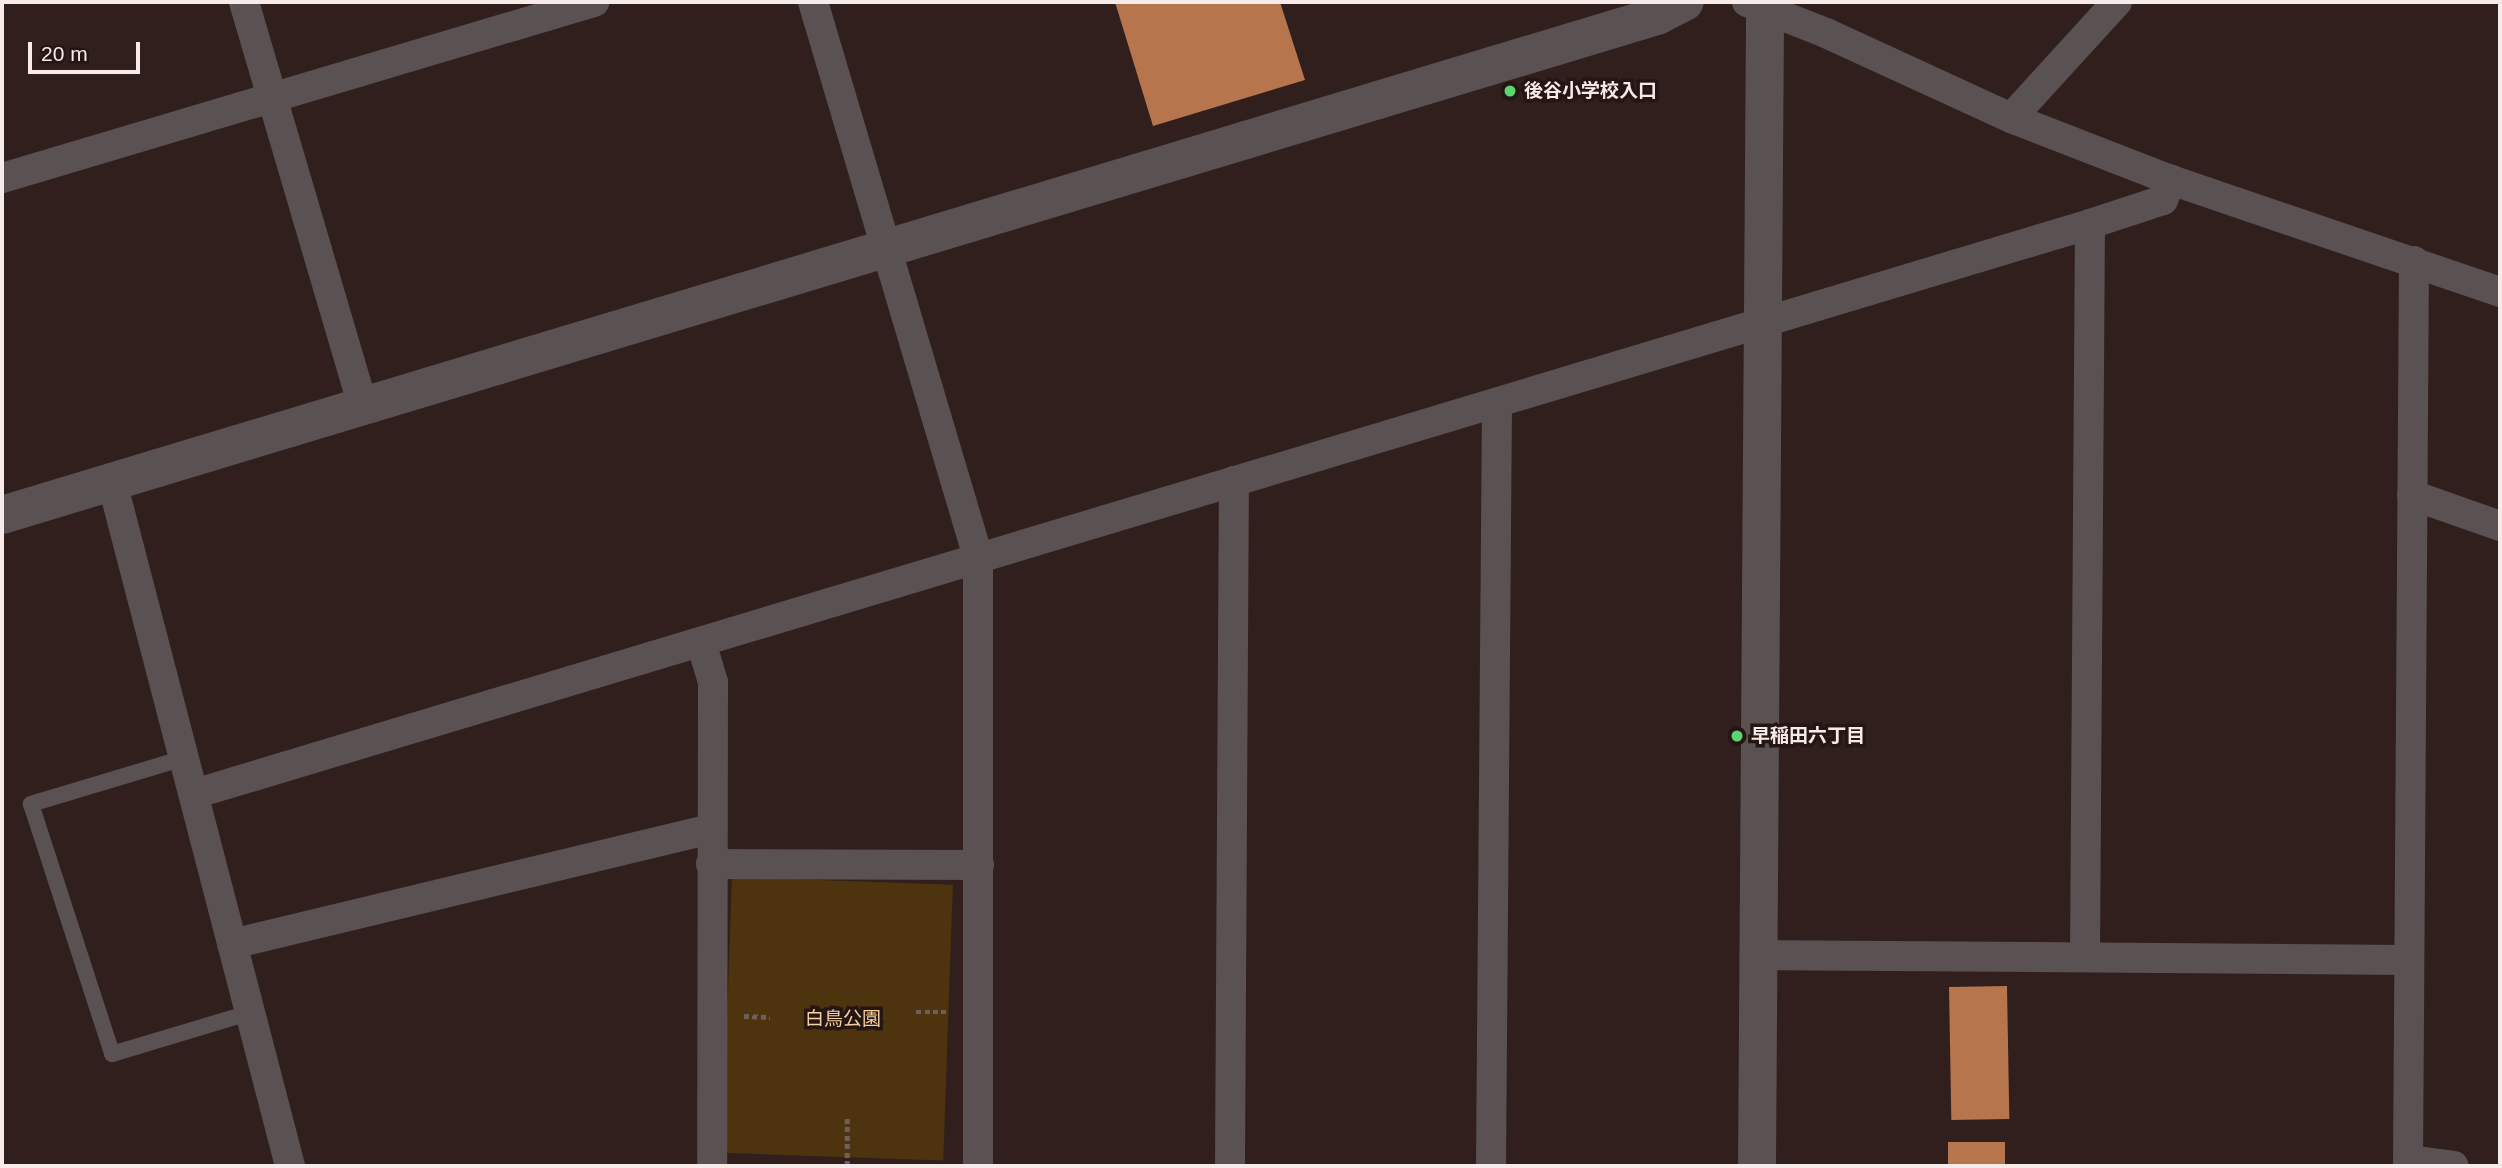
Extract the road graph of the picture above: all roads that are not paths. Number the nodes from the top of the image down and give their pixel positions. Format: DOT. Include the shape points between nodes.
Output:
graph roads {
  1 [pos="244,2"];
  2 [pos="594,2"];
  3 [pos="813,2"];
  4 [pos="1685,2"];
  5 [pos="2117,2"];
  6 [pos="1756,5"];
  7 [pos="273,98"];
  8 [pos="2011,118"];
  9 [pos="2,178"];
  10 [pos="2171,180"];
  11 [pos="2090,224"];
  12 [pos="888,248"];
  13 [pos="2414,261"];
  14 [pos="2500,292"];
  15 [pos="1761,323"];
  16 [pos="1497,403"];
  17 [pos="363,407"];
  18 [pos="1234,481"];
  19 [pos="112,482"];
  20 [pos="2412,495"];
  21 [pos="2,515"];
  22 [pos="2500,526"];
  23 [pos="978,556"];
  24 [pos="701,642"];
  25 [pos="184,758"];
  26 [pos="194,794"];
  27 [pos="712,829"];
  28 [pos="712,864"];
  29 [pos="978,865"];
  30 [pos="232,944"];
  31 [pos="1759,955"];
  32 [pos="2085,957"];
  33 [pos="2409,960"];
  34 [pos="249,1013"];
  35 [pos="2408,1163"];
  36 [pos="290,1166"];
  37 [pos="712,1166"];
  38 [pos="978,1166"];
  39 [pos="1230,1166"];
  40 [pos="1491,1166"];
  41 [pos="1757,1166"];
  42 [pos="2455,1166"];
  1 -- 7 [label="street"];
  2 -- 7 [label="street"];
  3 -- 12 [label="street"];
  4 -- 12 [label="street" via="1657,16"];
  5 -- 8 [label="street"];
  6 -- 8 [label="street"];
  6 -- 15 [label="street"];
  7 -- 9 [label="street"];
  7 -- 17 [label="street"];
  8 -- 10 [label="street"];
  10 -- 11 [label="street" via="2163,200"];
  10 -- 13 [label="street"];
  11 -- 15 [label="street"];
  11 -- 32 [label="street"];
  12 -- 17 [label="street"];
  12 -- 23 [label="street"];
  13 -- 14 [label="street"];
  13 -- 20 [label="street"];
  15 -- 16 [label="street"];
  15 -- 31 [label="street"];
  16 -- 18 [label="street"];
  16 -- 40 [label="street"];
  17 -- 19 [label="street"];
  18 -- 23 [label="street"];
  18 -- 39 [label="street"];
  19 -- 21 [label="street"];
  19 -- 25 [label="street"];
  20 -- 22 [label="street"];
  20 -- 33 [label="street"];
  23 -- 24 [label="street"];
  23 -- 29 [label="street"];
  24 -- 26 [label="street"];
  24 -- 27 [label="street" via="713,682"];
  25 -- 26 [label="street"];
  25 -- 34 [label="lane" via="31,804 112,1054"];
  26 -- 30 [label="street"];
  27 -- 28 [label="street"];
  27 -- 30 [label="street"];
  28 -- 29 [label="street"];
  28 -- 37 [label="street"];
  29 -- 38 [label="street"];
  30 -- 34 [label="street"];
  31 -- 32 [label="street"];
  31 -- 41 [label="street"];
  32 -- 33 [label="street"];
  33 -- 35 [label="street"];
  34 -- 36 [label="street"];
  35 -- 42 [label="street"];
}
